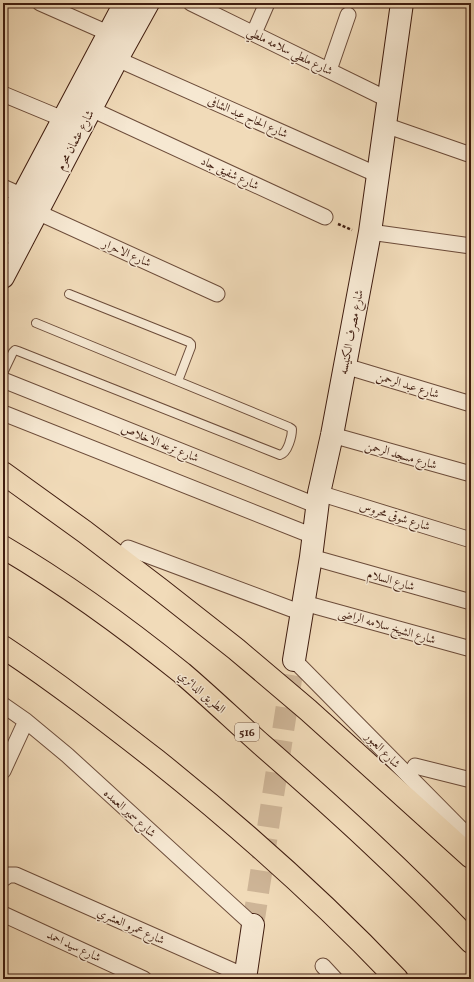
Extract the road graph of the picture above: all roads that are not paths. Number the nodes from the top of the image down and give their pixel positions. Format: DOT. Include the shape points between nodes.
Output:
graph roads {
  1 [pos="40,3"];
  2 [pos="125,3"];
  3 [pos="148,3"];
  4 [pos="191,3"];
  5 [pos="267,3"];
  6 [pos="402,3"];
  7 [pos="348,15"];
  8 [pos="108,33"];
  9 [pos="254,33"];
  10 [pos="117,59"];
  11 [pos="329,70"];
  12 [pos="3,94"];
  13 [pos="389,100"];
  14 [pos="91,109"];
  15 [pos="63,119"];
  16 [pos="385,125"];
  17 [pos="470,152"];
  18 [pos="378,175"];
  19 [pos="17,199"];
  20 [pos="325,217"];
  21 [pos="3,233"];
  22 [pos="369,235"];
  23 [pos="471,246"];
  24 [pos="3,277"];
  25 [pos="68,294"];
  26 [pos="217,294"];
  27 [pos="36,323"];
  28 [pos="344,366"];
  29 [pos="3,373"];
  30 [pos="3,380"];
  31 [pos="178,381"];
  32 [pos="471,404"];
  33 [pos="3,413"];
  34 [pos="332,435"];
  35 [pos="3,473"];
  36 [pos="471,474"];
  37 [pos="318,499"];
  38 [pos="471,540"];
  39 [pos="3,547"];
  40 [pos="312,547"];
  41 [pos="128,548"];
  42 [pos="471,602"];
  43 [pos="303,608"];
  44 [pos="3,647"];
  45 [pos="471,649"];
  46 [pos="294,660"];
  47 [pos="3,705"];
  48 [pos="26,721"];
  49 [pos="9,742"];
  50 [pos="415,766"];
  51 [pos="3,771"];
  52 [pos="471,780"];
  53 [pos="471,843"];
  54 [pos="10,877"];
  55 [pos="3,914"];
  56 [pos="254,925"];
  57 [pos="471,942"];
  58 [pos="323,966"];
  59 [pos="245,978"];
  60 [pos="144,979"];
  61 [pos="335,979"];
  62 [pos="398,979"];
  1 -- 8 [label="street"];
  2 -- 8 [label="street, شارع عثمان محرم"];
  3 -- 10 [label="street, شارع عثمان محرم"];
  4 -- 9 [label="street, شارع ملطي سلامه ملطي"];
  5 -- 9 [label="street"];
  6 -- 13 [label="street, شارع مصرف الكنيسه"];
  7 -- 11 [label="street"];
  8 -- 15 [label="street, شارع عثمان محرم"];
  9 -- 11 [label="street, شارع ملطي سلامه ملطي"];
  10 -- 14 [label="street, شارع عثمان محرم"];
  10 -- 18 [label="street, شارع الحاج عبد الشافى"];
  11 -- 13 [label="street, شارع ملطي سلامه ملطي"];
  12 -- 15 [label="street"];
  13 -- 16 [label="street, شارع مصرف الكنيسه"];
  14 -- 19 [label="street, شارع عثمان محرم"];
  14 -- 20 [label="street, شارع شفيق جاد"];
  15 -- 19 [label="street, شارع عثمان محرم"];
  16 -- 17 [label="street"];
  16 -- 18 [label="street, شارع مصرف الكنيسه"];
  18 -- 22 [label="street, شارع مصرف الكنيسه"];
  19 -- 21 [label="street, شارع عثمان محرم"];
  19 -- 24 [label="street, شارع عثمان محرم"];
  19 -- 26 [label="street, شارع الاحرار"];
  22 -- 23 [label="street"];
  22 -- 28 [label="street, شارع مصرف الكنيسه"];
  25 -- 31 [label="lane" via="189,342 191,347"];
  27 -- 31 [label="lane"];
  28 -- 32 [label="street, شارع عبد الرحمن"];
  28 -- 34 [label="street, شارع مصرف الكنيسه"];
  29 -- 31 [label="lane" via="15,350 280,455 286,452 292,433 289,427"];
  30 -- 37 [label="street, شارع ترعه الاخلاص"];
  33 -- 40 [label="street"];
  34 -- 36 [label="street, شارع مسجد الرحمن"];
  34 -- 37 [label="street, شارع مصرف الكنيسه"];
  35 -- 53 [label="highway" via="168,595 242,654 355,751"];
  37 -- 38 [label="street, شارع شوقى محروس"];
  37 -- 40 [label="street, شارع مصرف الكنيسه"];
  39 -- 57 [label="highway, الطريق الدائري / 516" via="106,615 182,674 345,817 431,899"];
  40 -- 42 [label="street, شارع السلام"];
  40 -- 43 [label="street, شارع مصرف الكنيسه"];
  41 -- 43 [label="street, شارع الشيخ سلامه الراضى"];
  43 -- 45 [label="street, شارع الشيخ سلامه الراضى"];
  43 -- 46 [label="street, شارع مصرف الكنيسه"];
  44 -- 62 [label="highway" via="130,739 231,822 339,920"];
  46 -- 53 [label="street, شارع العبور"];
  47 -- 48 [label="street, شارع سمير العمده"];
  48 -- 49 [label="street"];
  48 -- 56 [label="street, شارع سمير العمده" via="67,755"];
  49 -- 51 [label="street"];
  50 -- 52 [label="street"];
  54 -- 59 [label="street, شارع عمرو العشري"];
  55 -- 60 [label="street, شارع سيد احمد"];
  56 -- 59 [label="street"];
  58 -- 61 [label="street"];
}
